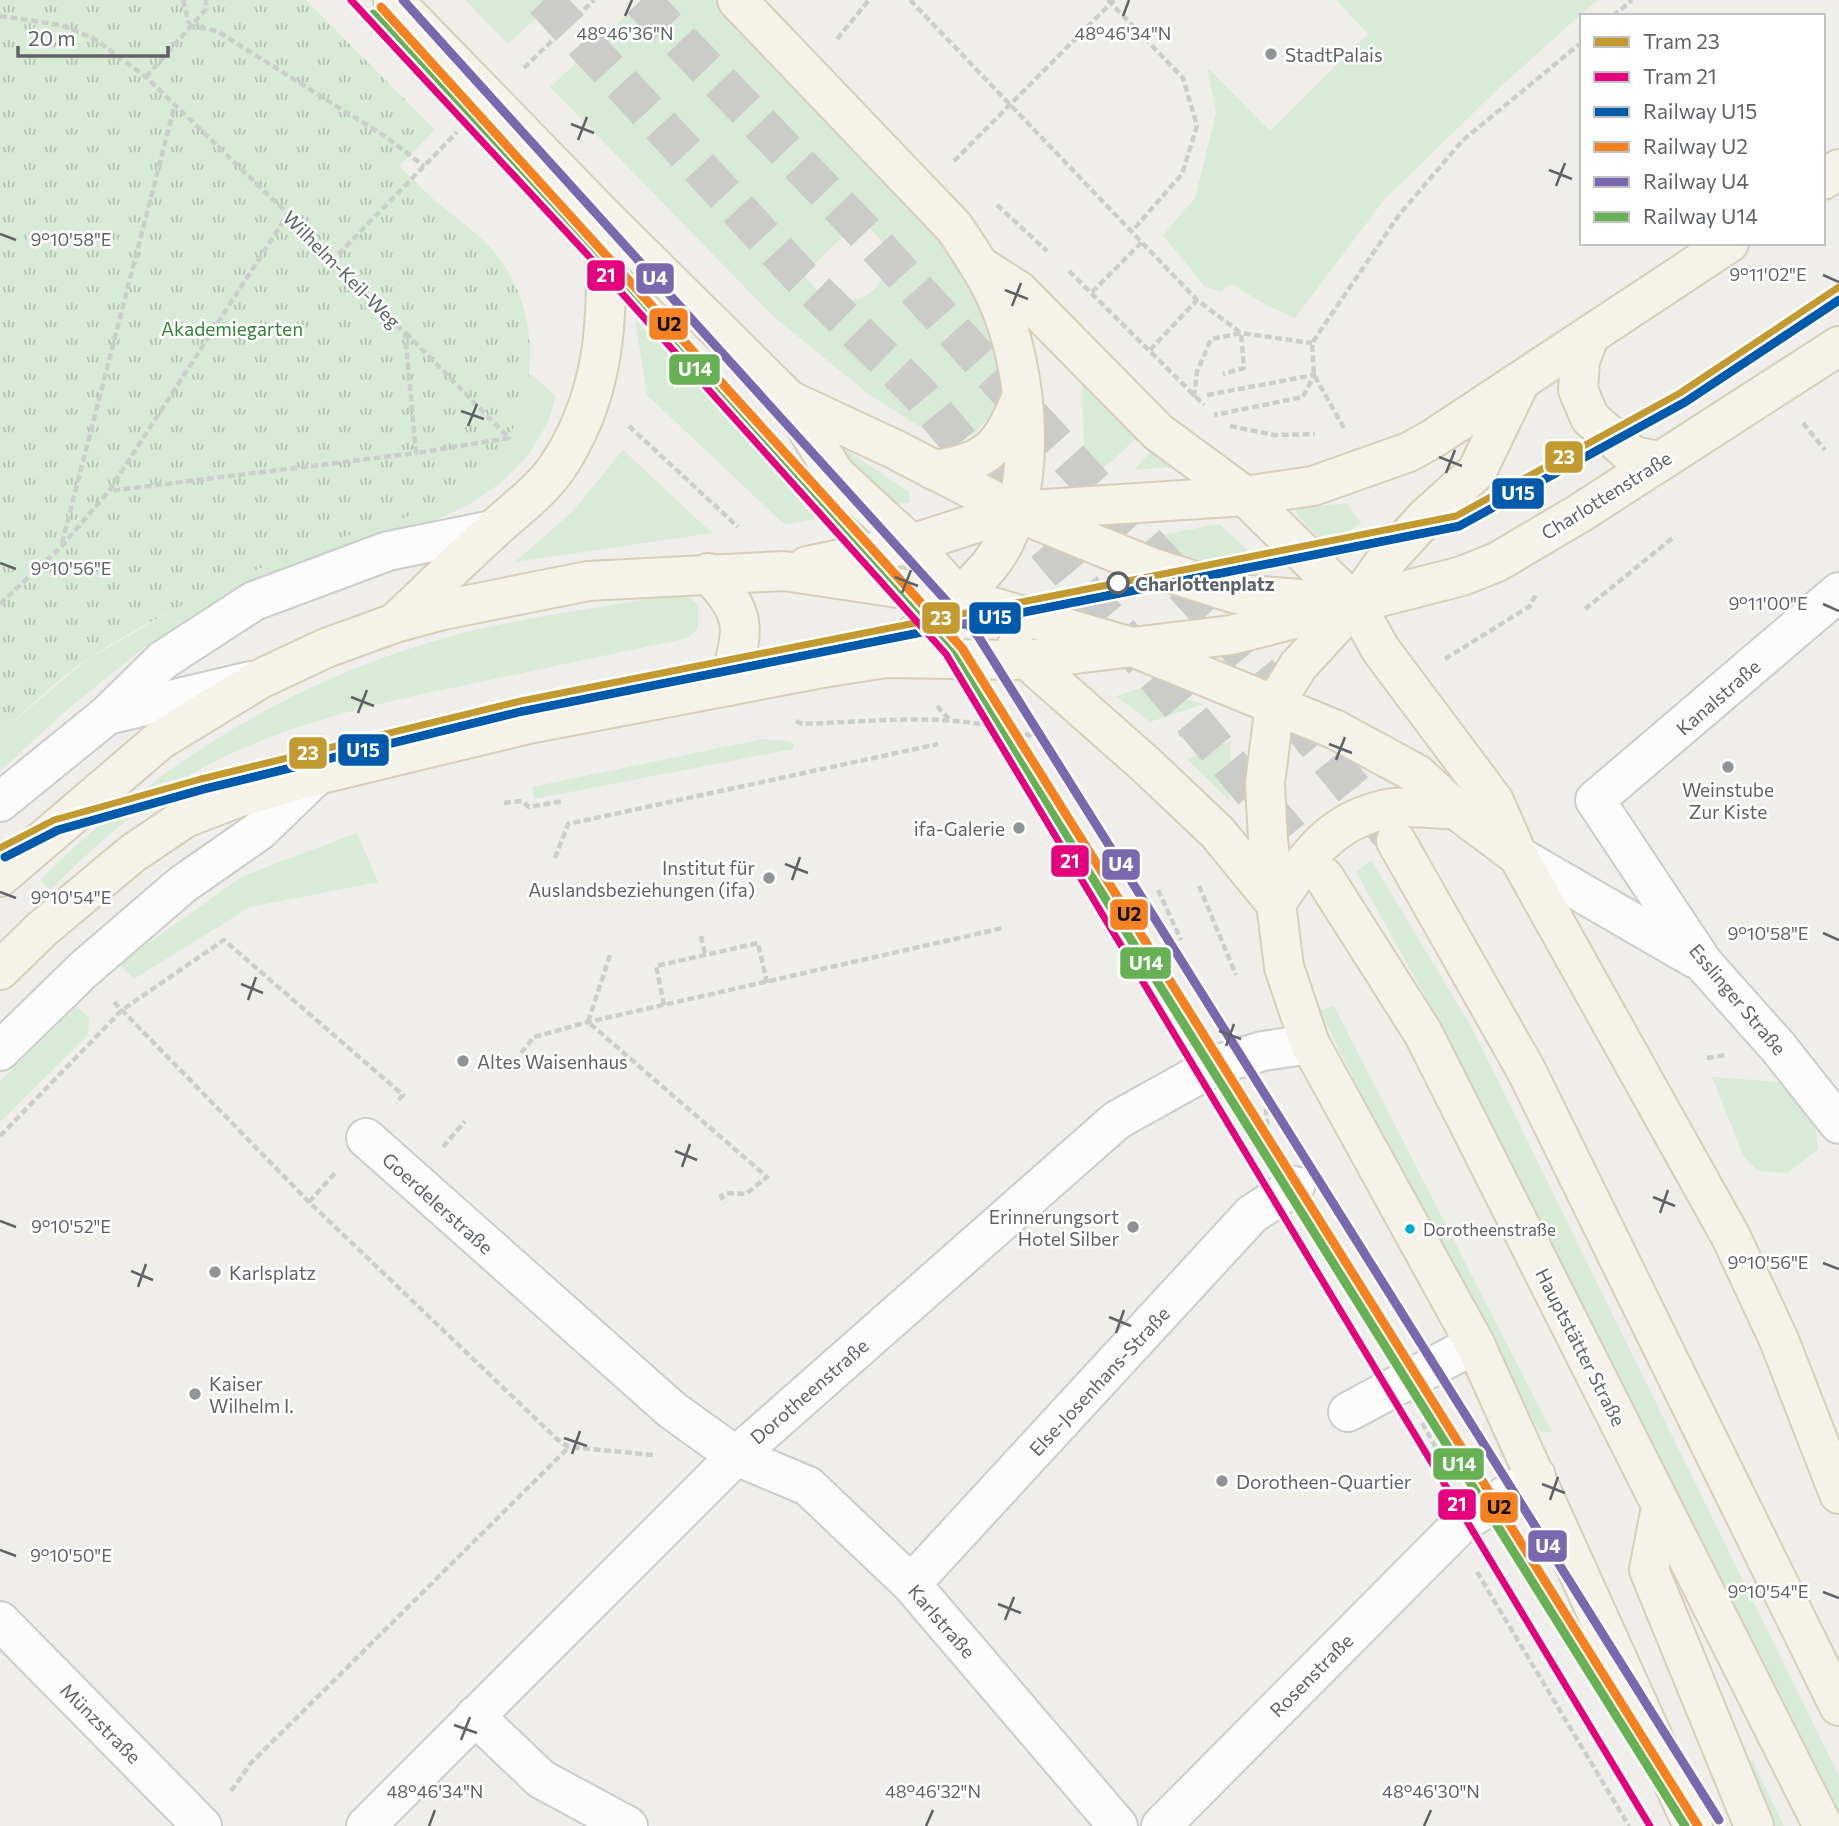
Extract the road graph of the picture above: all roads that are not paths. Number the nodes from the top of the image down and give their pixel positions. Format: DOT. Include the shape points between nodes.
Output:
graph roads {
  1 [pos="393,0"];
  2 [pos="737,0"];
  3 [pos="604,217"];
  4 [pos="1726,245"];
  5 [pos="980,266"];
  6 [pos="1589,337"];
  7 [pos="1839,346"];
  8 [pos="1520,382"];
  9 [pos="1021,398"];
  10 [pos="789,400"];
  11 [pos="1659,461"];
  12 [pos="933,470"];
  13 [pos="1245,496"];
  14 [pos="1014,512"];
  15 [pos="492,530"];
  16 [pos="911,544"];
  17 [pos="784,571"];
  18 [pos="708,573"];
  19 [pos="1839,592"];
  20 [pos="958,597"];
  21 [pos="1355,604"];
  22 [pos="395,623"];
  23 [pos="1135,648"];
  24 [pos="886,658"];
  25 [pos="1026,660"];
  26 [pos="260,680"];
  27 [pos="729,686"];
  28 [pos="1275,704"];
  29 [pos="107,715"];
  30 [pos="317,775"];
  31 [pos="1595,800"];
  32 [pos="0,802"];
  33 [pos="1455,809"];
  34 [pos="1395,841"];
  35 [pos="1518,856"];
  36 [pos="0,877"];
  37 [pos="1324,877"];
  38 [pos="1276,904"];
  39 [pos="1704,964"];
  40 [pos="0,970"];
  41 [pos="1310,1044"];
  42 [pos="0,1051"];
  43 [pos="1839,1124"];
  44 [pos="366,1138"];
  45 [pos="1295,1186"];
  46 [pos="1475,1344"];
  47 [pos="1348,1412"];
  48 [pos="736,1455"];
  49 [pos="1536,1476"];
  50 [pos="1839,1494"];
  51 [pos="1661,1507"];
  52 [pos="911,1584"];
  53 [pos="0,1620"];
  54 [pos="1839,1706"];
  55 [pos="475,1716"];
  56 [pos="214,1812"];
  57 [pos="366,1826"];
  58 [pos="628,1826"];
  59 [pos="1118,1826"];
  60 [pos="1161,1826"];
  61 [pos="1693,1826"];
  62 [pos="1754,1826"];
  63 [pos="1823,1826"];
  1 -- 3 [label="main road"];
  2 -- 5 [label="main road" via="954,228"];
  3 -- 10 [label="main road"];
  3 -- 15 [label="main road" via="608,302 593,391 562,461 526,502"];
  4 -- 6 [label="main road"];
  5 -- 9 [label="main road" via="999,302"];
  5 -- 13 [label="main road" via="1019,291 1158,432"];
  6 -- 8 [label="main road"];
  6 -- 11 [label="main road" via="1580,361 1578,390 1590,418 1633,456"];
  7 -- 11 [label="main road, Charlottenstraße"];
  8 -- 13 [label="main road" via="1409,452 1313,486"];
  8 -- 21 [label="main road" via="1477,471 1391,555"];
  9 -- 12 [label="main road" via="1006,434 982,456 957,467"];
  9 -- 14 [label="main road" via="1027,446 1025,481"];
  10 -- 12 [label="main road"];
  10 -- 16 [label="main road" via="835,474"];
  11 -- 21 [label="main road, Charlottenstraße" via="1497,562"];
  12 -- 14 [label="main road"];
  13 -- 14 [label="main road"];
  13 -- 21 [label="main road"];
  14 -- 16 [label="main road"];
  14 -- 20 [label="main road" via="990,565"];
  14 -- 21 [label="main road" via="1151,567 1236,594"];
  15 -- 22 [label="main road"];
  15 -- 29 [label="street" via="388,551 254,601 163,660"];
  16 -- 17 [label="main road"];
  16 -- 20 [label="main road"];
  17 -- 18 [label="main road"];
  17 -- 20 [label="main road"];
  18 -- 22 [label="main road" via="588,581"];
  18 -- 27 [label="main road" via="739,613 741,636"];
  19 -- 31 [label="street, Kanalstraße"];
  20 -- 23 [label="main road"];
  20 -- 24 [label="main road"];
  20 -- 25 [label="main road"];
  21 -- 23 [label="main road" via="1231,635"];
  21 -- 28 [label="main road" via="1298,666"];
  21 -- 35 [label="main road" via="1381,650 1494,801"];
  22 -- 26 [label="main road" via="326,648"];
  23 -- 25 [label="main road"];
  23 -- 28 [label="main road"];
  24 -- 25 [label="main road"];
  24 -- 27 [label="main road"];
  25 -- 38 [label="main road" via="1217,832"];
  26 -- 29 [label="street"];
  26 -- 36 [label="main road" via="160,740"];
  27 -- 30 [label="main road" via="528,724"];
  28 -- 33 [label="main road" via="1334,729 1417,775"];
  28 -- 38 [label="main road" via="1265,783"];
  29 -- 32 [label="street"];
  30 -- 40 [label="main road" via="185,818 133,853"];
  30 -- 42 [label="street" via="260,831 183,884 83,970"];
  31 -- 39 [label="street, Esslinger Straße"];
  33 -- 35 [label="main road"];
  33 -- 38 [label="main road" via="1381,810 1342,825 1311,852"];
  34 -- 54 [label="main road" via="1527,1070"];
  35 -- 39 [label="street"];
  35 -- 50 [label="main road" via="1731,1237 1780,1340"];
  37 -- 51 [label="main road, Hauptstätter Straße" via="1423,1033"];
  38 -- 41 [label="main road" via="1284,967"];
  39 -- 43 [label="street, Esslinger Straße" via="1778,1046"];
  41 -- 46 [label="main road"];
  41 -- 48 [label="street, Dorotheenstraße" via="1216,1065 1116,1119"];
  44 -- 48 [label="street, Goerdelerstraße" via="672,1410"];
  45 -- 52 [label="street, Else-Josenhans-Straße" via="1252,1214"];
  46 -- 47 [label="street"];
  46 -- 49 [label="main road"];
  48 -- 52 [label="street, Karlstraße" via="808,1486"];
  48 -- 55 [label="street, Dorotheenstraße"];
  49 -- 60 [label="street, Rosenstraße" via="1461,1524"];
  49 -- 61 [label="main road"];
  51 -- 62 [label="main road" via="1649,1570"];
  51 -- 63 [label="main road, Hauptstätter Straße"];
  52 -- 59 [label="street, Karlstraße"];
  53 -- 56 [label="street, Münzstraße"];
  55 -- 57 [label="street, Dorotheenstraße"];
  55 -- 58 [label="street" via="541,1779"];
}
